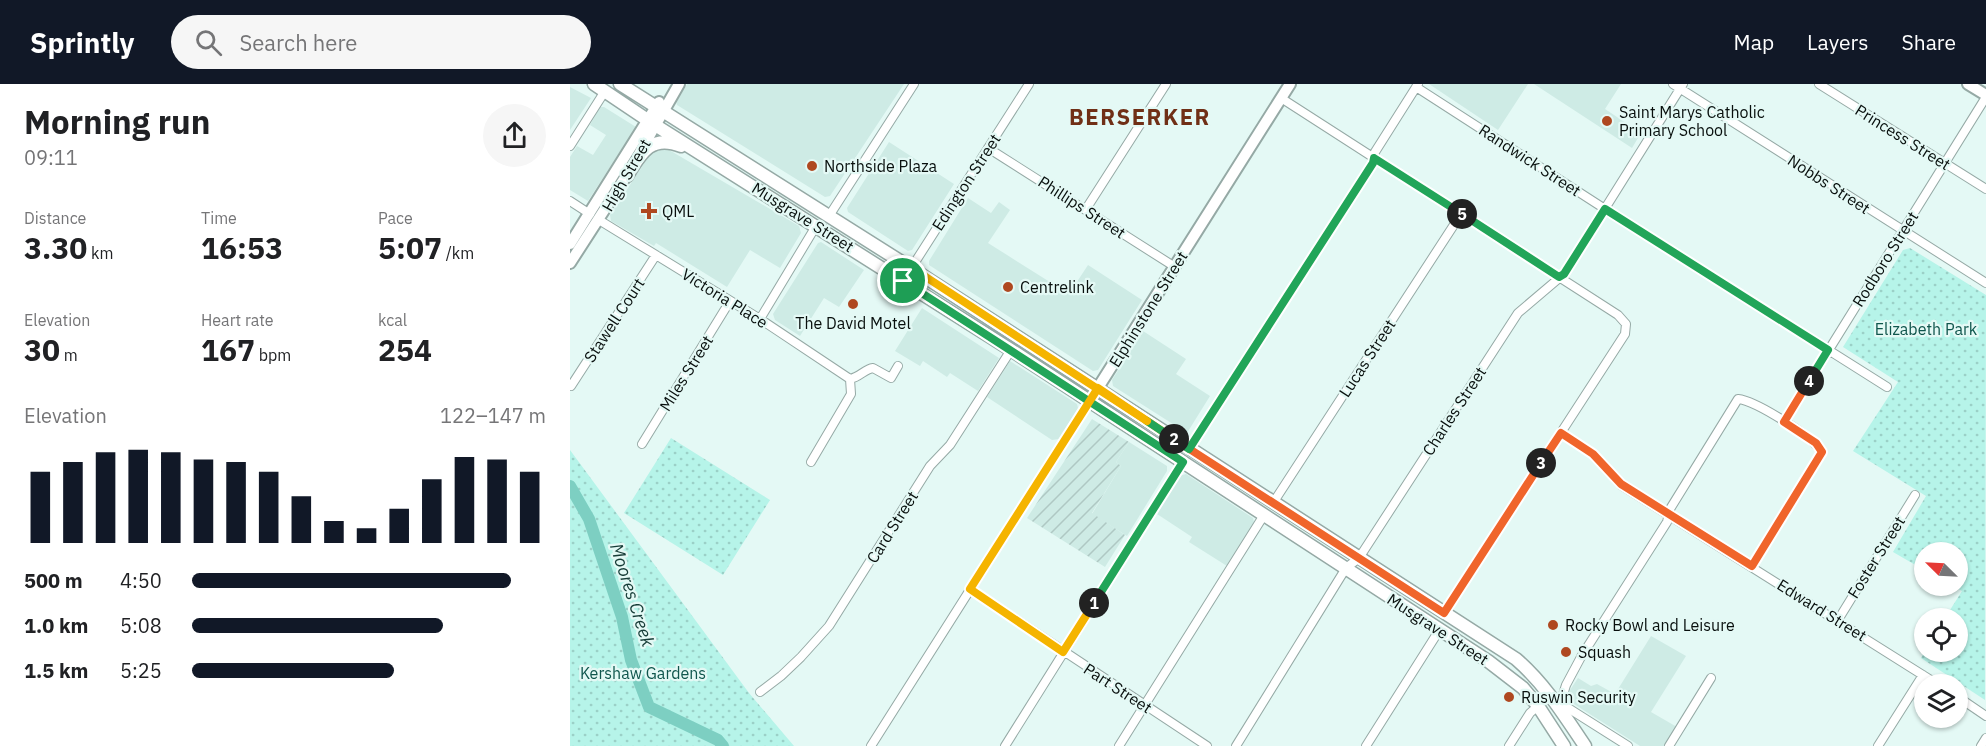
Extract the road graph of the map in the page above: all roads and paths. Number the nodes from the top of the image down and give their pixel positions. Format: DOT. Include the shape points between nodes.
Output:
graph roads {
  1 [pos="594,84"];
  2 [pos="620,84"];
  3 [pos="671,84"];
  4 [pos="679,84"];
  5 [pos="914,84"];
  6 [pos="1029,84"];
  7 [pos="1166,84"];
  8 [pos="1290,84"];
  9 [pos="1819,84"];
  10 [pos="1968,84"];
  11 [pos="1417,85"];
  12 [pos="1679,86"];
  13 [pos="605,91"];
  14 [pos="1986,96"];
  15 [pos="1281,98"];
  16 [pos="660,109"];
  17 [pos="651,123"];
  18 [pos="570,146"];
  19 [pos="988,148"];
  20 [pos="1374,158"];
  21 [pos="710,159"];
  22 [pos="1945,164"];
  23 [pos="627,176"];
  24 [pos="1986,189"];
  25 [pos="570,201"];
  26 [pos="1086,209"];
  27 [pos="1605,209"];
  28 [pos="1461,214"];
  29 [pos="829,216"];
  30 [pos="595,217"];
  31 [pos="816,226"];
  32 [pos="1903,231"];
  33 [pos="570,244"];
  34 [pos="656,255"];
  35 [pos="570,263"];
  36 [pos="1175,267"];
  37 [pos="912,268"];
  38 [pos="1559,277"];
  39 [pos="903,281"];
  40 [pos="1986,283"];
  41 [pos="730,301"];
  42 [pos="760,320"];
  43 [pos="1011,350"];
  44 [pos="1828,350"];
  45 [pos="898,366"];
  46 [pos="850,379"];
  47 [pos="571,386"];
  48 [pos="1887,387"];
  49 [pos="1098,388"];
  50 [pos="1089,402"];
  51 [pos="1784,422"];
  52 [pos="1561,433"];
  53 [pos="642,444"];
  54 [pos="1189,449"];
  55 [pos="811,462"];
  56 [pos="1183,462"];
  57 [pos="1915,495"];
  58 [pos="1273,503"];
  59 [pos="1264,515"];
  60 [pos="1669,515"];
  61 [pos="1359,558"];
  62 [pos="1752,566"];
  63 [pos="1346,568"];
  64 [pos="970,589"];
  65 [pos="1444,613"];
  66 [pos="1838,620"];
  67 [pos="1440,629"];
  68 [pos="1063,652"];
  69 [pos="1921,674"];
  70 [pos="1711,678"];
  71 [pos="1914,689"];
  72 [pos="760,692"];
  73 [pos="1968,704"];
  74 [pos="1144,705"];
  75 [pos="1558,705"];
  76 [pos="1538,706"];
  77 [pos="1986,716"];
  78 [pos="1986,738"];
  79 [pos="1618,743"];
  80 [pos="871,746"];
  81 [pos="1005,746"];
  82 [pos="1119,746"];
  83 [pos="1208,746"];
  84 [pos="1236,746"];
  85 [pos="1366,746"];
  86 [pos="1509,746"];
  87 [pos="1564,746"];
  88 [pos="1585,746"];
  89 [pos="1628,746"];
  90 [pos="1669,746"];
  91 [pos="1878,746"];
  92 [pos="1981,746"];
  1 -- 13 [label="main road, Musgrave Street"];
  2 -- 16 [label="main road, Musgrave Street"];
  3 -- 16 [label="street, High Street"];
  4 -- 16 [label="street, High Street"];
  5 -- 29 [label="street"];
  6 -- 19 [label="street, Edington Street"];
  7 -- 26 [label="street"];
  8 -- 15 [label="street, Elphinstone Street"];
  9 -- 22 [label="street, Princess Street"];
  10 -- 14 [label="street"];
  11 -- 20 [label="street"];
  11 -- 27 [label="street, Randwick Street"];
  12 -- 27 [label="street, Charles Street"];
  12 -- 32 [label="street, Nobbs Street"];
  13 -- 17 [label="main road, Musgrave Street"];
  13 -- 18 [label="street"];
  14 -- 22 [label="street, Rodboro Street"];
  15 -- 20 [label="street"];
  15 -- 36 [label="street, Elphinstone Street"];
  16 -- 17 [label="street, High Street"];
  16 -- 29 [label="main road, Musgrave Street"];
  17 -- 21 [label="main road, Musgrave Street"];
  17 -- 23 [label="street, High Street"];
  17 -- 30 [label="street, High Street"];
  19 -- 26 [label="street, Phillips Street"];
  19 -- 37 [label="street, Edington Street"];
  20 -- 28 [label="street"];
  20 -- 54 [label="street"];
  21 -- 23 [label="main road" via="672,142 658,142 644,150"];
  21 -- 31 [label="main road, Musgrave Street"];
  22 -- 24 [label="street, Princess Street"];
  22 -- 32 [label="street, Rodboro Street"];
  23 -- 30 [label="street, High Street"];
  25 -- 30 [label="street, Victoria Place"];
  26 -- 36 [label="street, Phillips Street"];
  27 -- 38 [label="street, Charles Street"];
  27 -- 44 [label="street, Randwick Street"];
  28 -- 38 [label="street"];
  28 -- 58 [label="street, Lucas Street"];
  29 -- 37 [label="main road, Musgrave Street"];
  30 -- 33 [label="street, High Street"];
  30 -- 34 [label="street, Victoria Place"];
  30 -- 35 [label="street, High Street"];
  31 -- 39 [label="main road, Musgrave Street"];
  31 -- 42 [label="street"];
  32 -- 40 [label="street, Nobbs Street"];
  32 -- 44 [label="street, Rodboro Street"];
  34 -- 41 [label="street, Victoria Place"];
  34 -- 47 [label="street, Stawell Court"];
  36 -- 49 [label="street, Elphinstone Street"];
  37 -- 39 [label="street, Edington Street"];
  37 -- 49 [label="main road, Musgrave Street"];
  38 -- 52 [label="street" via="1626,324 1625,334"];
  38 -- 61 [label="street, Charles Street" via="1518,313"];
  39 -- 43 [label="main road, Musgrave Street"];
  41 -- 42 [label="street, Victoria Place"];
  41 -- 53 [label="street, Miles Street"];
  42 -- 46 [label="street, Victoria Place"];
  43 -- 50 [label="main road, Musgrave Street"];
  43 -- 72 [label="street, Card Street" via="950,445 930,466 829,626 801,657"];
  44 -- 48 [label="street, Randwick Street"];
  44 -- 51 [label="street, Rodboro Street"];
  45 -- 46 [label="street" via="891,378 873,368"];
  46 -- 55 [label="street" via="851,394"];
  49 -- 50 [label="street, Elphinstone Street"];
  49 -- 54 [label="main road, Musgrave Street"];
  50 -- 56 [label="main road, Musgrave Street"];
  50 -- 64 [label="street, Elphinstone Street"];
  51 -- 60 [label="street" via="1747,400 1738,399"];
  51 -- 62 [label="street" via="1816,443 1822,452"];
  52 -- 60 [label="street, Edward Street" via="1593,454 1621,484"];
  52 -- 65 [label="street"];
  54 -- 58 [label="main road, Musgrave Street"];
  56 -- 59 [label="main road, Musgrave Street"];
  56 -- 68 [label="street"];
  57 -- 66 [label="street, Foster Street"];
  58 -- 61 [label="main road, Musgrave Street"];
  59 -- 63 [label="main road, Musgrave Street"];
  59 -- 74 [label="street"];
  60 -- 62 [label="street, Edward Street"];
  60 -- 75 [label="street" via="1581,657"];
  61 -- 63 [label="street, Charles Street"];
  61 -- 65 [label="main road, Musgrave Street"];
  62 -- 66 [label="street, Edward Street"];
  63 -- 67 [label="main road, Musgrave Street"];
  63 -- 84 [label="street, Charles Street"];
  64 -- 68 [label="street, Part Street"];
  64 -- 80 [label="street, Elphinstone Street"];
  65 -- 75 [label="main road, Musgrave Street" via="1516,659"];
  66 -- 69 [label="street, Edward Street"];
  67 -- 76 [label="main road, Musgrave Street" via="1523,688"];
  67 -- 85 [label="street"];
  68 -- 74 [label="street, Part Street"];
  68 -- 81 [label="street"];
  70 -- 90 [label="street"];
  71 -- 91 [label="street"];
  73 -- 77 [label="street"];
  74 -- 82 [label="street"];
  74 -- 83 [label="street, Part Street"];
  75 -- 79 [label="street"];
  75 -- 88 [label="main road, Musgrave Street"];
  76 -- 86 [label="street"];
  76 -- 87 [label="main road, Musgrave Street"];
  78 -- 92 [label="street"];
  79 -- 89 [label="street"];
}
